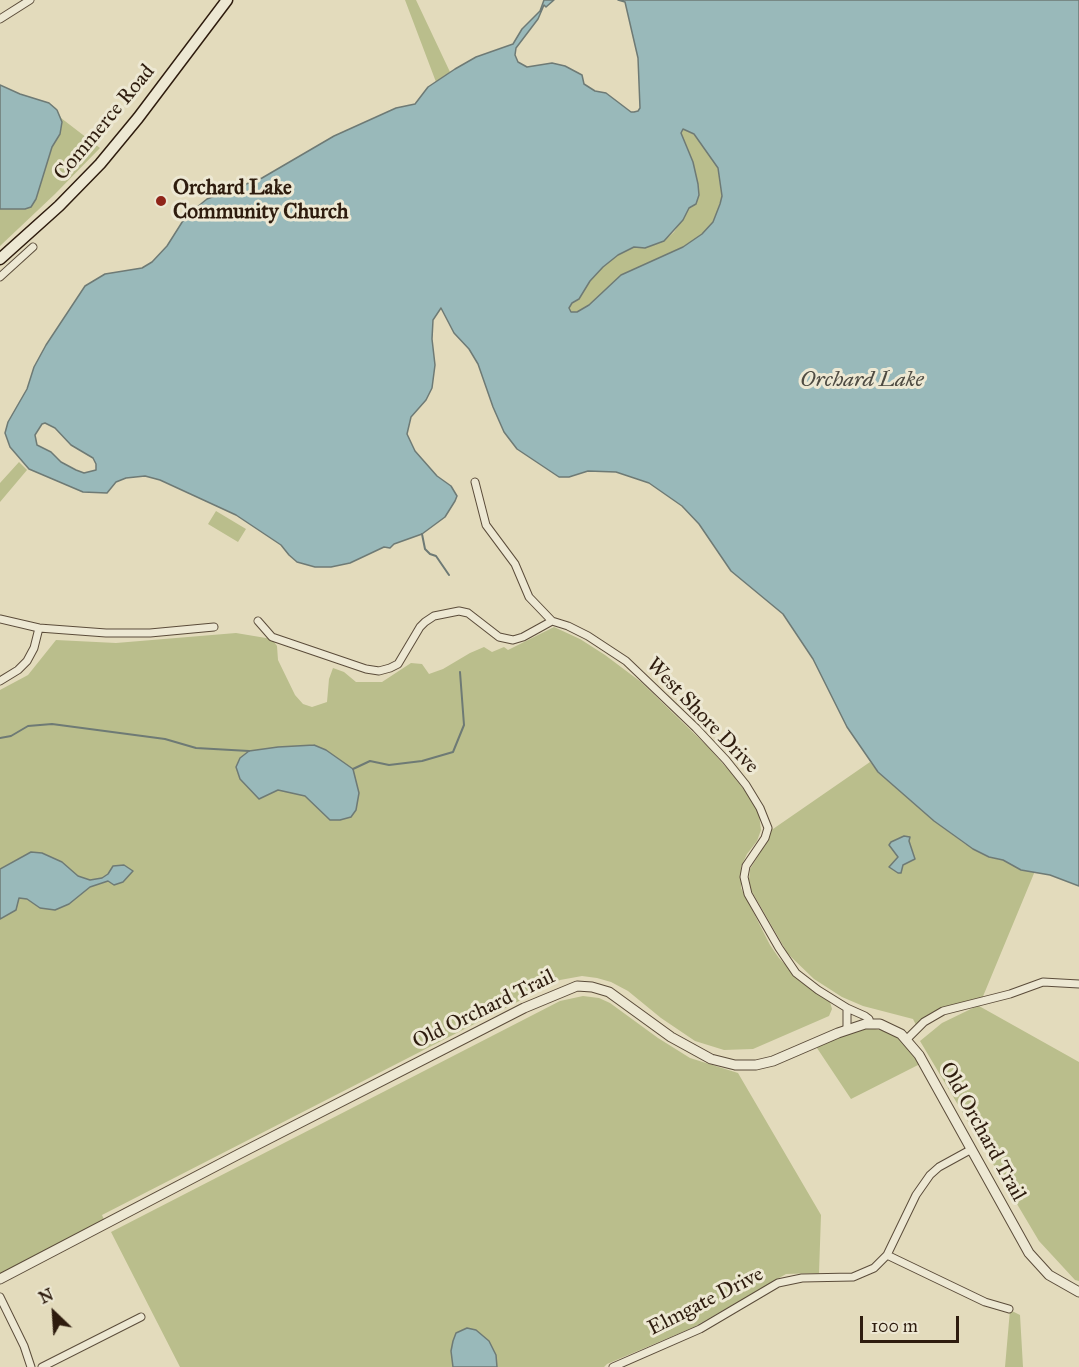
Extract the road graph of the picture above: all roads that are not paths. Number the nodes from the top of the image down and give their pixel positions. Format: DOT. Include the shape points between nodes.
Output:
graph roads {
  1 [pos="30,0"];
  2 [pos="227,0"];
  3 [pos="0,19"];
  4 [pos="33,247"];
  5 [pos="0,259"];
  6 [pos="0,277"];
  7 [pos="475,482"];
  8 [pos="0,619"];
  9 [pos="258,621"];
  10 [pos="552,621"];
  11 [pos="214,627"];
  12 [pos="39,628"];
  13 [pos="0,681"];
  14 [pos="1079,984"];
  15 [pos="847,1008"];
  16 [pos="870,1024"];
  17 [pos="847,1029"];
  18 [pos="908,1039"];
  19 [pos="970,1150"];
  20 [pos="887,1255"];
  21 [pos="0,1279"];
  22 [pos="1079,1292"];
  23 [pos="0,1297"];
  24 [pos="1009,1309"];
  25 [pos="141,1317"];
  26 [pos="31,1367"];
  27 [pos="42,1367"];
  28 [pos="614,1367"];
  1 -- 3 [label="street"];
  2 -- 5 [label="main road, Commerce Road" via="100,164"];
  4 -- 6 [label="street"];
  7 -- 10 [label="street, West Shore Drive" via="486,525 515,564 529,597"];
  8 -- 12 [label="street"];
  9 -- 10 [label="street" via="272,637 380,671 398,663 420,627 434,616 468,613 499,637 513,640"];
  10 -- 15 [label="street, West Shore Drive" via="588,636 626,661 696,728 746,785 768,828 746,866 748,894 796,973"];
  11 -- 12 [label="street" via="150,633"];
  12 -- 13 [label="street" via="27,661"];
  14 -- 18 [label="street" via="1043,982 943,1011 924,1022"];
  15 -- 16 [label="street, West Shore Drive" via="865,1016"];
  15 -- 17 [label="street"];
  16 -- 17 [label="street, Old Orchard Trail"];
  16 -- 18 [label="street, Old Orchard Trail" via="888,1026"];
  17 -- 21 [label="street, Old Orchard Trail" via="773,1061 735,1065 711,1059 671,1037 609,992 592,987 567,989"];
  18 -- 19 [label="street, Old Orchard Trail"];
  19 -- 20 [label="street, Elmgate Drive" via="930,1175"];
  19 -- 22 [label="street, Old Orchard Trail" via="1029,1253 1049,1275"];
  20 -- 24 [label="street"];
  20 -- 28 [label="street, Elmgate Drive" via="874,1268 854,1276 778,1283 700,1329"];
  23 -- 26 [label="street"];
  25 -- 27 [label="street"];
}
